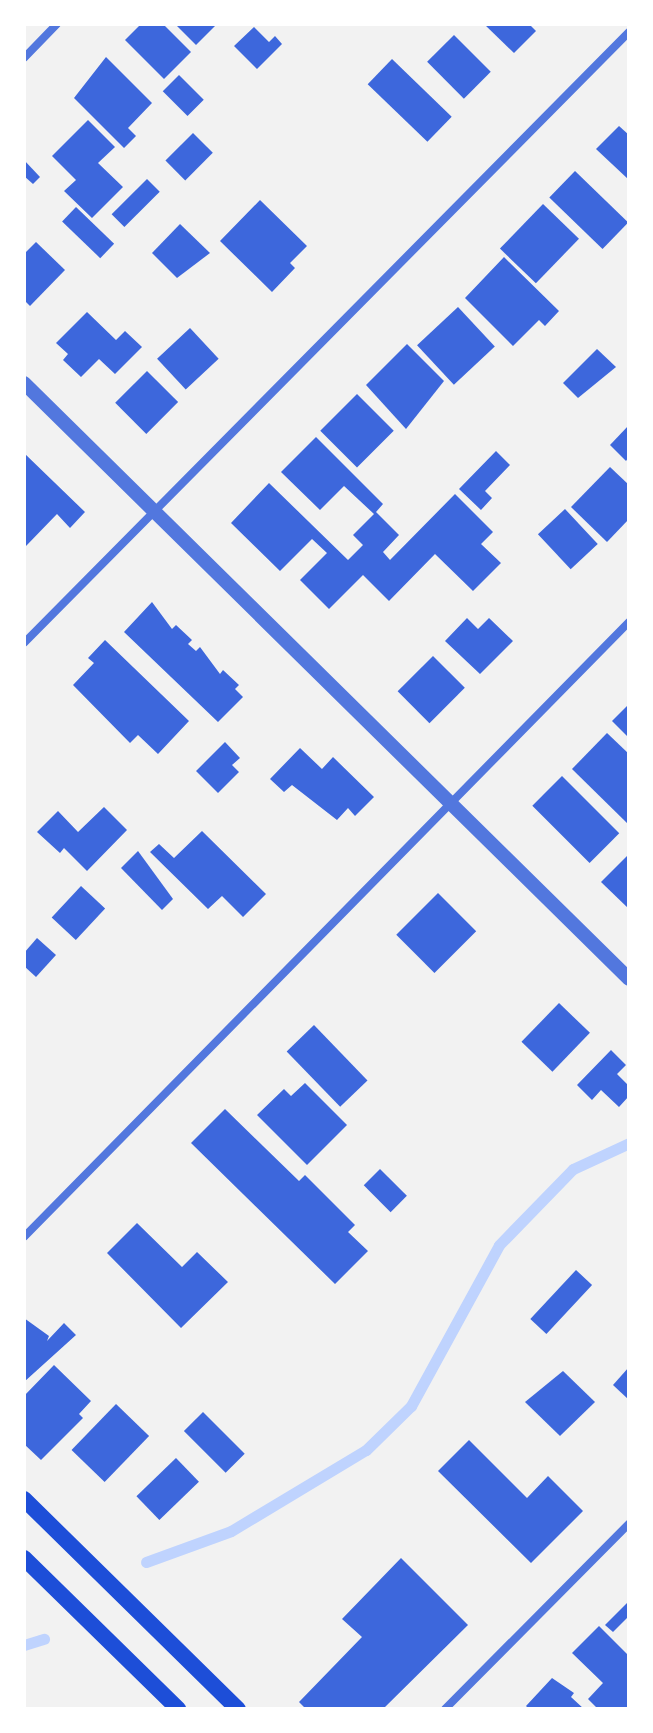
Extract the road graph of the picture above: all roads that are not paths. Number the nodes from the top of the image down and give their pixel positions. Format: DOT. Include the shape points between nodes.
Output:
graph roads {
  1 [pos="57,24"];
  2 [pos="629,32"];
  3 [pos="24,58"];
  4 [pos="24,383"];
  5 [pos="154,511"];
  6 [pos="629,622"];
  7 [pos="24,643"];
  8 [pos="451,803"];
  9 [pos="629,979"];
  10 [pos="24,1237"];
  11 [pos="24,1499"];
  12 [pos="629,1524"];
  13 [pos="24,1558"];
  14 [pos="178,1709"];
  15 [pos="238,1709"];
  16 [pos="445,1709"];
  1 -- 3 [label="street"];
  2 -- 5 [label="street"];
  4 -- 5 [label="street"];
  5 -- 7 [label="street"];
  5 -- 8 [label="street"];
  6 -- 8 [label="street"];
  8 -- 9 [label="street"];
  8 -- 10 [label="street"];
  11 -- 15 [label="main road"];
  12 -- 16 [label="street"];
  13 -- 14 [label="main road"];
}
